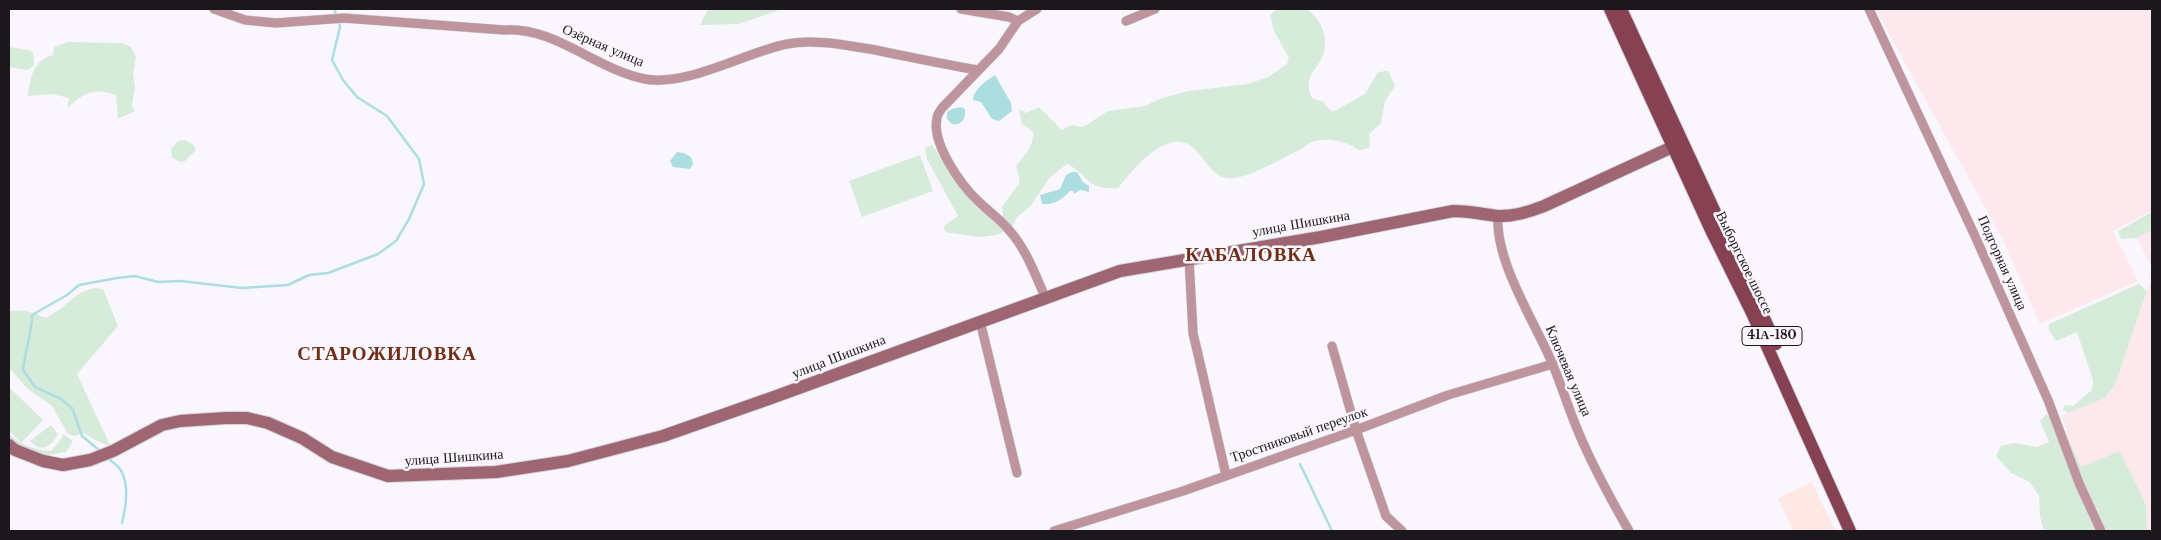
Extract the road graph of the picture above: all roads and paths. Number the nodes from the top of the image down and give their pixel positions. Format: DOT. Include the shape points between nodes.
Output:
graph roads {
  1 [pos="214,9"];
  2 [pos="960,9"];
  3 [pos="1037,9"];
  4 [pos="1155,9"];
  5 [pos="1610,9"];
  6 [pos="1621,9"];
  7 [pos="1869,9"];
  8 [pos="1018,21"];
  9 [pos="1126,21"];
  10 [pos="978,70"];
  11 [pos="1677,144"];
  12 [pos="1498,216"];
  13 [pos="1189,258"];
  14 [pos="1045,297"];
  15 [pos="980,321"];
  16 [pos="1332,346"];
  17 [pos="1553,364"];
  18 [pos="1356,430"];
  19 [pos="9,444"];
  20 [pos="1017,473"];
  21 [pos="1226,475"];
  22 [pos="1054,531"];
  23 [pos="1402,531"];
  24 [pos="1629,531"];
  25 [pos="1850,531"];
  26 [pos="1860,531"];
  27 [pos="2101,531"];
  1 -- 10 [label="street, Озёрная улица" via="245,20 276,23 344,18 519,29 646,79 676,79 787,44 819,42"];
  2 -- 8 [label="street"];
  3 -- 8 [label="street"];
  4 -- 9 [label="street"];
  5 -- 11 [label="main road, Выборгское шоссе / 41А-180"];
  6 -- 11 [label="main road, Выборгское шоссе / 41А-180"];
  7 -- 27 [label="street, Подгорная улица" via="1976,236"];
  8 -- 10 [label="street" via="999,49"];
  10 -- 14 [label="street" via="942,108 937,118 937,135 960,182 1010,230"];
  11 -- 12 [label="street, улица Шишкина" via="1544,206 1526,213"];
  11 -- 25 [label="main road, Выборгское шоссе / 41А-180" via="1710,228"];
  11 -- 26 [label="main road, Выборгское шоссе / 41А-180" via="1756,299"];
  12 -- 13 [label="street, улица Шишкина" via="1453,211"];
  12 -- 17 [label="street, Ключевая улица" via="1500,246"];
  13 -- 14 [label="street, улица Шишкина" via="1120,271"];
  13 -- 21 [label="street" via="1193,334"];
  14 -- 15 [label="street, улица Шишкина"];
  15 -- 19 [label="street, улица Шишкина" via="663,436 568,461 496,472 388,476 332,457 302,438 247,418 216,418 162,425 113,451 70,464 43,461 15,450"];
  15 -- 20 [label="street"];
  16 -- 18 [label="street"];
  17 -- 18 [label="street, Тростниковый переулок" via="1448,395"];
  17 -- 24 [label="street, Ключевая улица" via="1585,447"];
  18 -- 21 [label="street, Тростниковый переулок"];
  18 -- 23 [label="street" via="1386,516"];
  21 -- 22 [label="street, Тростниковый переулок"];
}
